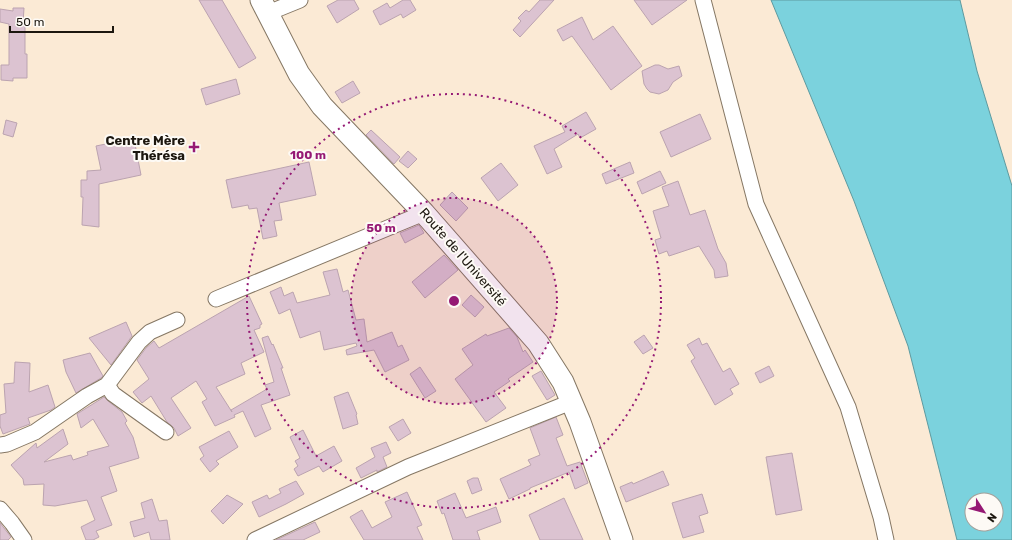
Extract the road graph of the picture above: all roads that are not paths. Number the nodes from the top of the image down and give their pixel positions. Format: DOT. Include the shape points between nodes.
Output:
graph roads {
  1 [pos="300,0"];
  2 [pos="703,0"];
  3 [pos="264,6"];
  4 [pos="424,213"];
  5 [pos="216,299"];
  6 [pos="177,320"];
  7 [pos="107,385"];
  8 [pos="571,402"];
  9 [pos="166,432"];
  10 [pos="0,445"];
  11 [pos="0,509"];
  12 [pos="24,540"];
  13 [pos="255,540"];
  14 [pos="622,540"];
  15 [pos="886,540"];
  1 -- 3 [label="street"];
  2 -- 15 [label="street" via="756,204 848,407"];
  3 -- 4 [label="street, Route de l'Université" via="299,74 322,106"];
  4 -- 5 [label="street"];
  4 -- 8 [label="street, Route de l'Université" via="538,343 563,382"];
  6 -- 7 [label="street" via="150,332 139,342"];
  7 -- 9 [label="street" via="112,394"];
  7 -- 10 [label="street" via="35,432"];
  8 -- 13 [label="street" via="408,467"];
  8 -- 14 [label="street, Route de l'Université"];
  11 -- 12 [label="street"];
}
